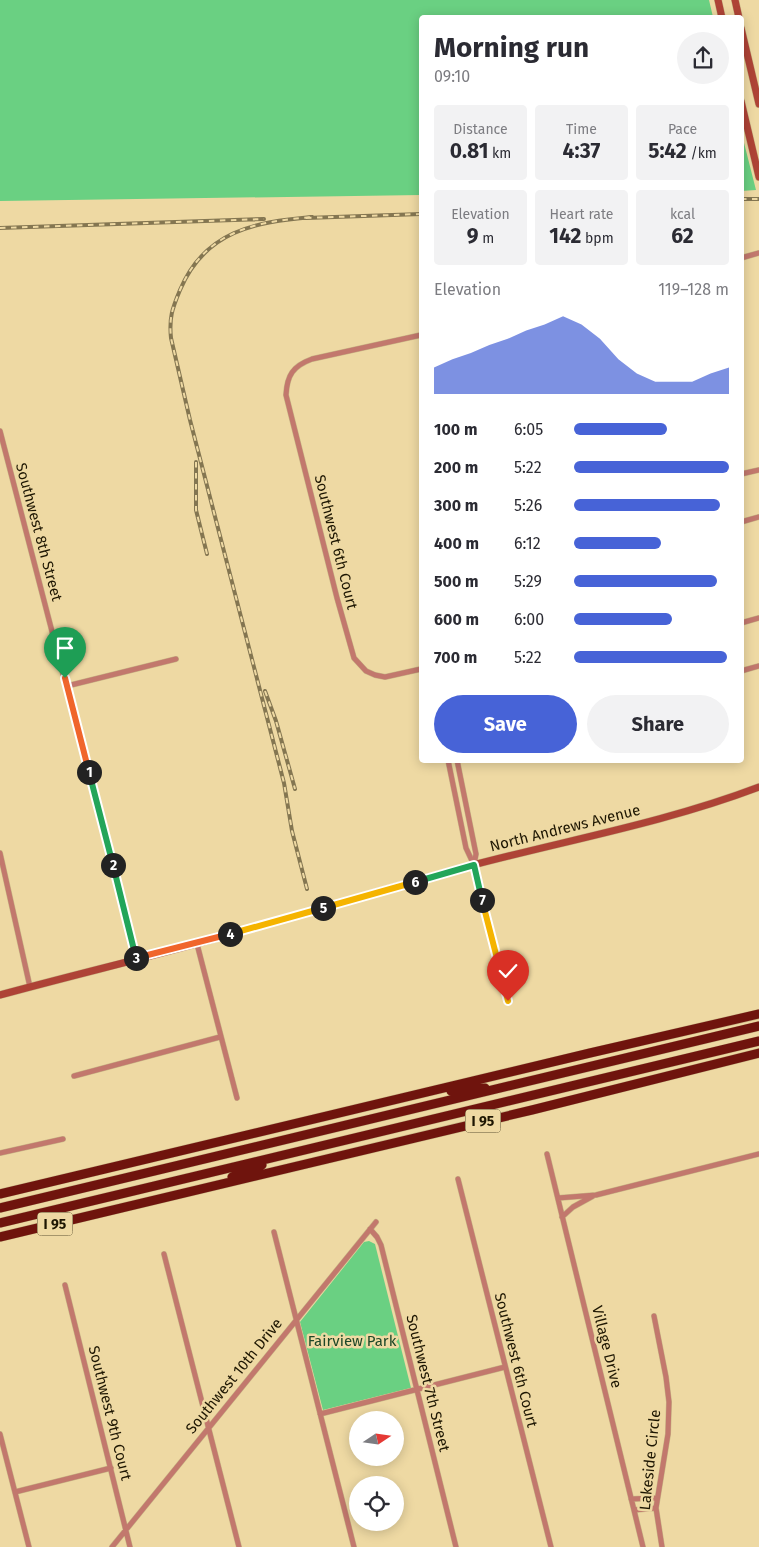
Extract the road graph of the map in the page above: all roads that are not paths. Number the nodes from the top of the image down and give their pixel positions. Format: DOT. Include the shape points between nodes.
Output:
graph roads {
  1 [pos="718,0"];
  2 [pos="735,0"];
  3 [pos="721,15"];
  4 [pos="738,15"];
  5 [pos="744,40"];
  6 [pos="744,53"];
  7 [pos="749,60"];
  8 [pos="759,104"];
  9 [pos="744,114"];
  10 [pos="759,178"];
  11 [pos="759,253"];
  12 [pos="744,257"];
  13 [pos="419,335"];
  14 [pos="0,431"];
  15 [pos="759,470"];
  16 [pos="744,473"];
  17 [pos="759,517"];
  18 [pos="744,521"];
  19 [pos="759,618"];
  20 [pos="744,622"];
  21 [pos="176,659"];
  22 [pos="759,666"];
  23 [pos="419,669"];
  24 [pos="744,670"];
  25 [pos="67,686"];
  26 [pos="449,763"];
  27 [pos="458,763"];
  28 [pos="759,787"];
  29 [pos="0,853"];
  30 [pos="474,865"];
  31 [pos="197,944"];
  32 [pos="136,958"];
  33 [pos="30,987"];
  34 [pos="0,995"];
  35 [pos="508,1001"];
  36 [pos="759,1014"];
  37 [pos="759,1026"];
  38 [pos="220,1037"];
  39 [pos="759,1041"];
  40 [pos="759,1053"];
  41 [pos="74,1076"];
  42 [pos="518,1085"];
  43 [pos="417,1094"];
  44 [pos="237,1098"];
  45 [pos="63,1139"];
  46 [pos="0,1153"];
  47 [pos="288,1154"];
  48 [pos="547,1154"];
  49 [pos="759,1154"];
  50 [pos="458,1179"];
  51 [pos="206,1188"];
  52 [pos="0,1194"];
  53 [pos="596,1195"];
  54 [pos="558,1198"];
  55 [pos="0,1208"];
  56 [pos="562,1217"];
  57 [pos="376,1222"];
  58 [pos="0,1223"];
  59 [pos="370,1229"];
  60 [pos="274,1232"];
  61 [pos="0,1237"];
  62 [pos="164,1254"];
  63 [pos="65,1285"];
  64 [pos="654,1316"];
  65 [pos="296,1320"];
  66 [pos="505,1367"];
  67 [pos="417,1389"];
  68 [pos="320,1414"];
  69 [pos="209,1427"];
  70 [pos="0,1434"];
  71 [pos="110,1468"];
  72 [pos="15,1492"];
  73 [pos="657,1498"];
  74 [pos="631,1499"];
  75 [pos="656,1508"];
  76 [pos="634,1510"];
  77 [pos="126,1530"];
  78 [pos="28,1547"];
  79 [pos="112,1547"];
  80 [pos="130,1547"];
  81 [pos="239,1547"];
  82 [pos="354,1547"];
  83 [pos="456,1547"];
  84 [pos="550,1547"];
  85 [pos="643,1547"];
  86 [pos="662,1547"];
  1 -- 3 [label="main road"];
  2 -- 4 [label="main road"];
  5 -- 7 [label="main road"];
  6 -- 7 [label="main road"];
  7 -- 8 [label="main road"];
  9 -- 10 [label="main road"];
  11 -- 12 [label="street"];
  13 -- 23 [label="street, Southwest 6th Court" via="303,362 295,368 286,384 286,395 336,598 354,658 366,671 375,675"];
  14 -- 25 [label="street, Southwest 8th Street"];
  15 -- 16 [label="street"];
  17 -- 18 [label="street"];
  19 -- 20 [label="street"];
  21 -- 25 [label="street"];
  22 -- 24 [label="street"];
  25 -- 32 [label="street, Southwest 8th Street"];
  26 -- 30 [label="street" via="466,848"];
  27 -- 30 [label="street" via="476,854"];
  28 -- 30 [label="main road, North Andrews Avenue" via="728,799"];
  29 -- 33 [label="street"];
  30 -- 31 [label="main road, North Andrews Avenue"];
  30 -- 35 [label="street"];
  31 -- 32 [label="main road, North Andrews Avenue"];
  31 -- 38 [label="street"];
  32 -- 33 [label="main road, North Andrews Avenue"];
  33 -- 34 [label="main road, North Andrews Avenue"];
  36 -- 43 [label="highway"];
  37 -- 42 [label="highway"];
  38 -- 41 [label="street"];
  38 -- 44 [label="street"];
  39 -- 47 [label="highway"];
  40 -- 51 [label="highway, I 95"];
  42 -- 43 [label="highway"];
  42 -- 55 [label="highway"];
  43 -- 52 [label="highway"];
  45 -- 46 [label="street"];
  47 -- 51 [label="highway"];
  47 -- 58 [label="highway"];
  48 -- 54 [label="street, Village Drive"];
  49 -- 53 [label="street"];
  50 -- 66 [label="street, Southwest 6th Court"];
  51 -- 61 [label="highway, I 95"];
  53 -- 54 [label="street"];
  53 -- 56 [label="street"];
  54 -- 56 [label="street, Village Drive"];
  56 -- 74 [label="street, Village Drive"];
  57 -- 59 [label="street, Southwest 10th Drive"];
  59 -- 65 [label="street, Southwest 10th Drive"];
  59 -- 67 [label="street, Southwest 7th Street" via="381,1244"];
  60 -- 65 [label="street"];
  62 -- 69 [label="street"];
  63 -- 71 [label="street, Southwest 9th Court"];
  64 -- 73 [label="street, Lakeside Circle" via="669,1402 668,1434"];
  65 -- 68 [label="street"];
  65 -- 69 [label="street, Southwest 10th Drive"];
  66 -- 67 [label="street"];
  66 -- 84 [label="street, Southwest 6th Court"];
  67 -- 68 [label="street"];
  67 -- 83 [label="street, Southwest 7th Street"];
  68 -- 82 [label="street"];
  69 -- 77 [label="street, Southwest 10th Drive"];
  69 -- 81 [label="street"];
  70 -- 72 [label="street"];
  71 -- 72 [label="street"];
  71 -- 77 [label="street, Southwest 9th Court"];
  72 -- 78 [label="street"];
  73 -- 74 [label="street"];
  73 -- 75 [label="street, Lakeside Circle"];
  74 -- 76 [label="street, Village Drive"];
  75 -- 76 [label="street"];
  75 -- 86 [label="street, Lakeside Circle"];
  76 -- 85 [label="street, Village Drive"];
  77 -- 79 [label="street, Southwest 10th Drive"];
  77 -- 80 [label="street, Southwest 9th Court"];
}
